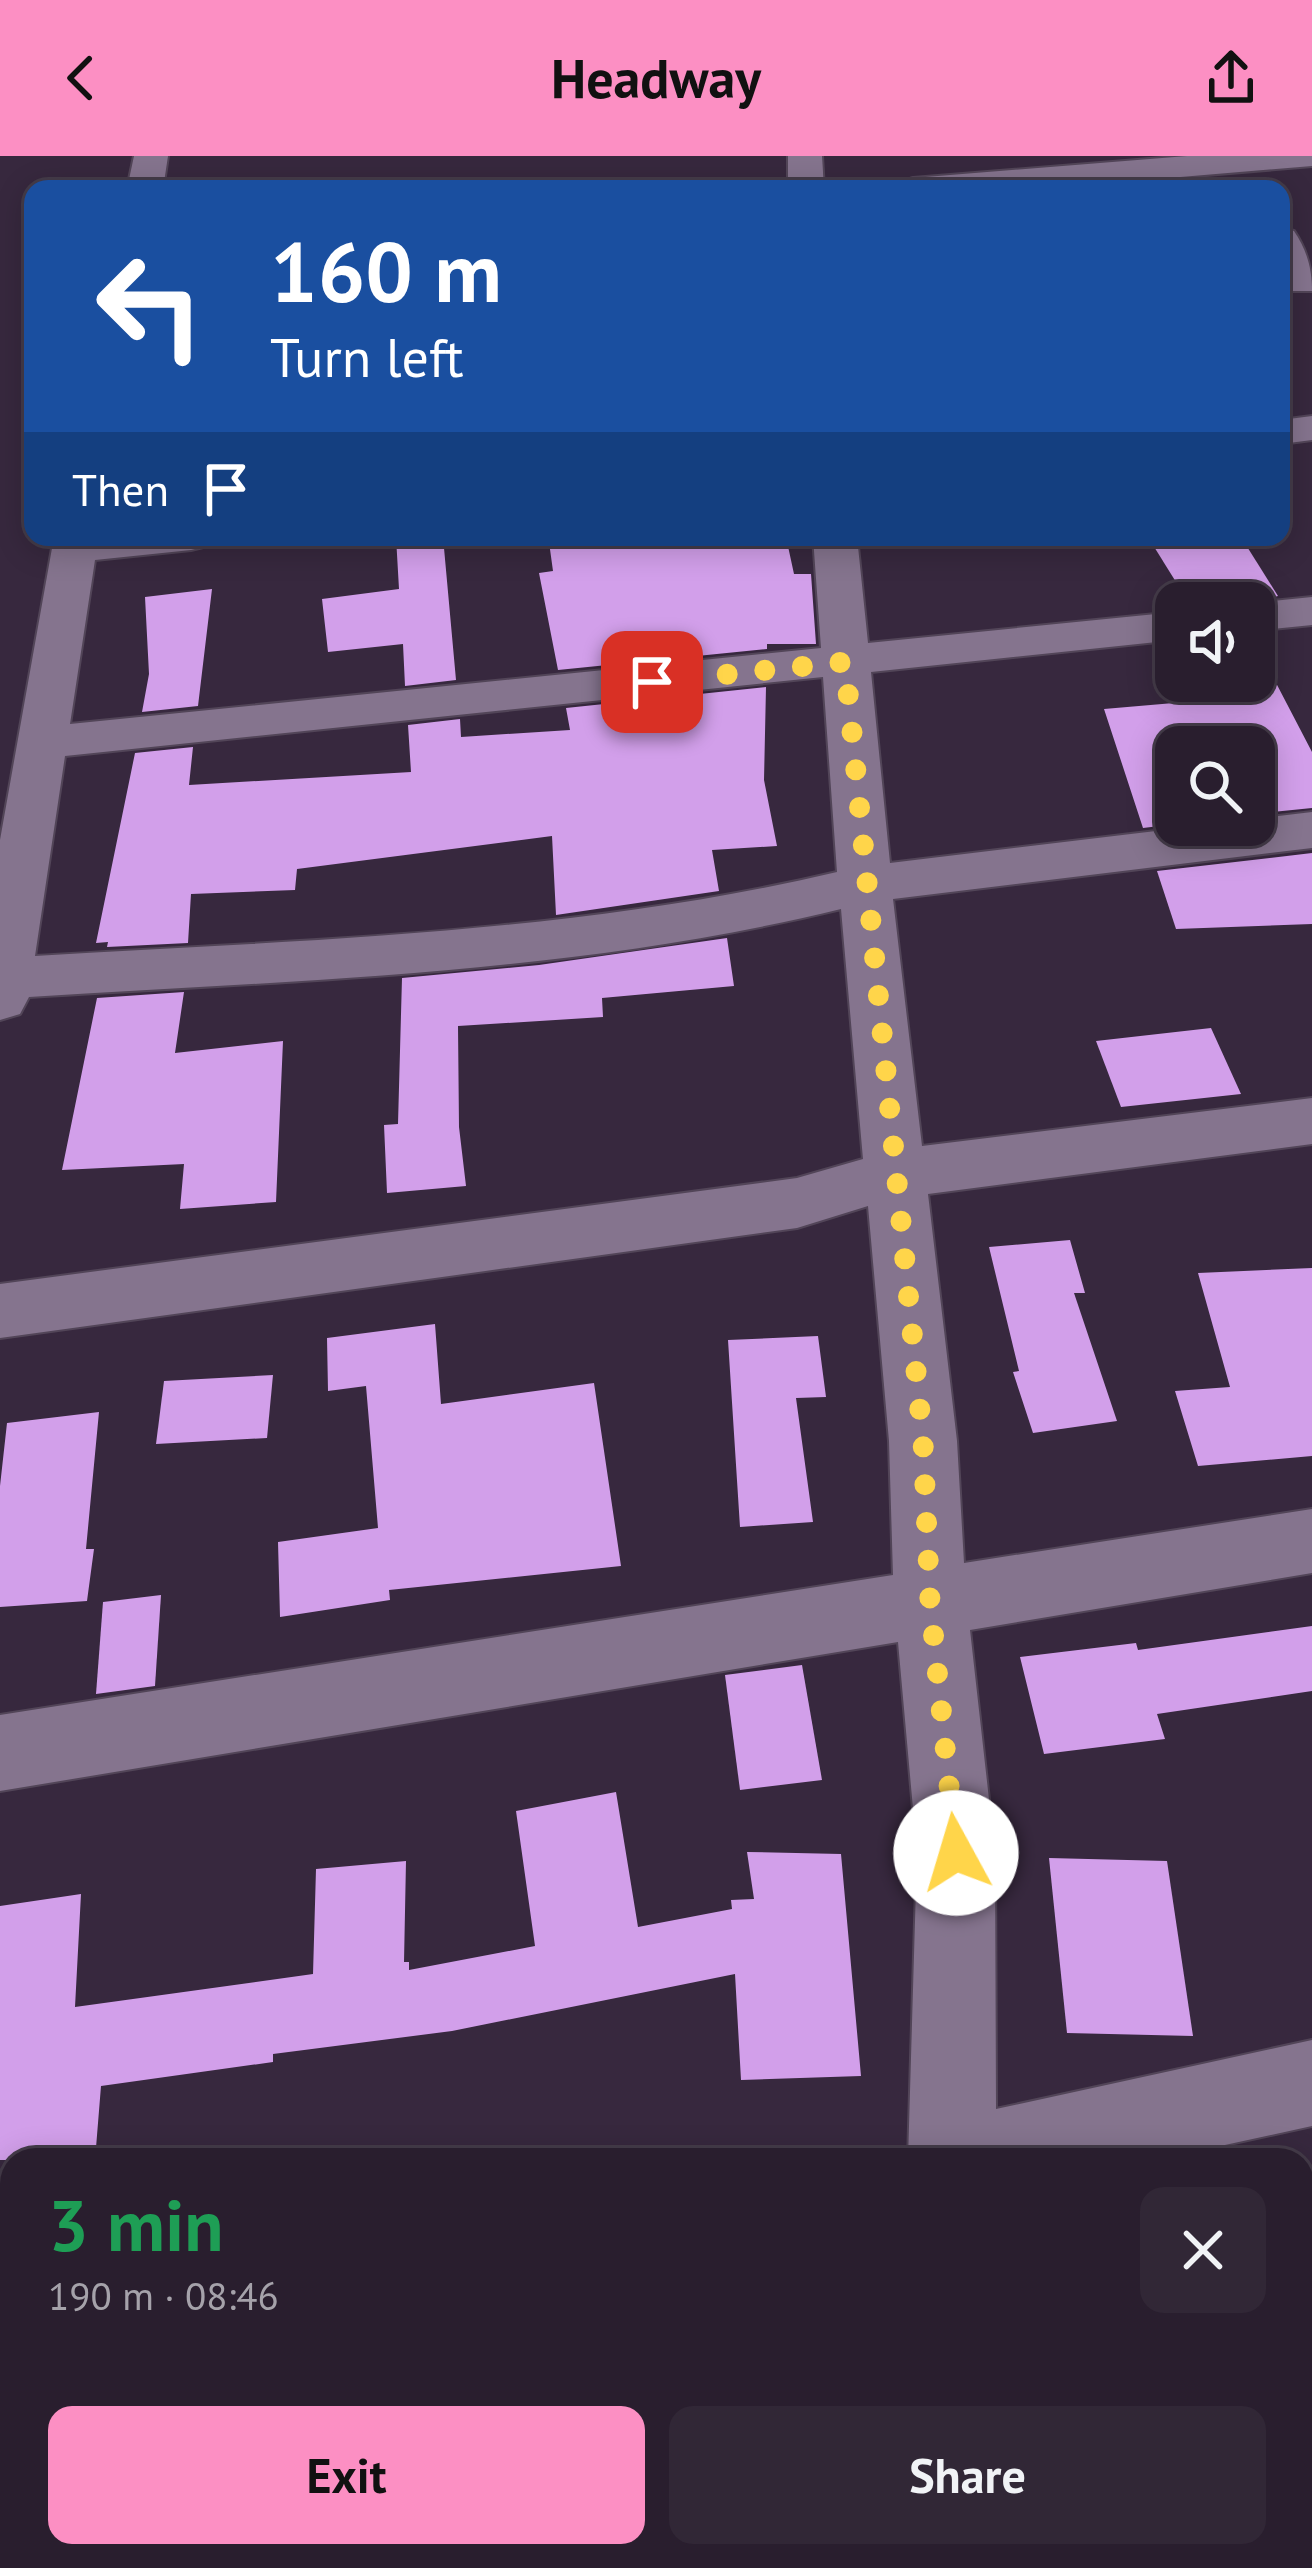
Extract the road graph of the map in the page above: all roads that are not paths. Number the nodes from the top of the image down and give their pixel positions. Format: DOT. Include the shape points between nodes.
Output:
graph roads {
  1 [pos="1312,156"];
  2 [pos="1252,169"];
  3 [pos="1066,180"];
  4 [pos="75,546"];
  5 [pos="837,546"];
  6 [pos="1312,611"];
  7 [pos="1275,615"];
  8 [pos="1155,628"];
  9 [pos="845,662"];
  10 [pos="43,743"];
  11 [pos="1312,830"];
  12 [pos="865,884"];
  13 [pos="2,988"];
  14 [pos="1312,1120"];
  15 [pos="894,1174"];
  16 [pos="0,1311"];
  17 [pos="1312,1540"];
  18 [pos="930,1601"];
  19 [pos="0,1754"];
  20 [pos="1312,2084"];
  21 [pos="956,2148"];
  22 [pos="1012,2148"];
  1 -- 2 [label="street"];
  2 -- 3 [label="street"];
  4 -- 10 [label="street"];
  5 -- 9 [label="street"];
  6 -- 7 [label="street"];
  8 -- 9 [label="street"];
  9 -- 10 [label="street" via="334,707"];
  9 -- 12 [label="street"];
  10 -- 13 [label="street"];
  11 -- 12 [label="street"];
  12 -- 13 [label="street" via="728,917 510,948"];
  12 -- 15 [label="street"];
  14 -- 15 [label="street"];
  15 -- 16 [label="street" via="796,1203"];
  15 -- 18 [label="street" via="923,1441"];
  17 -- 18 [label="street"];
  18 -- 19 [label="street"];
  18 -- 21 [label="street" via="956,1853"];
  20 -- 22 [label="street"];
}
